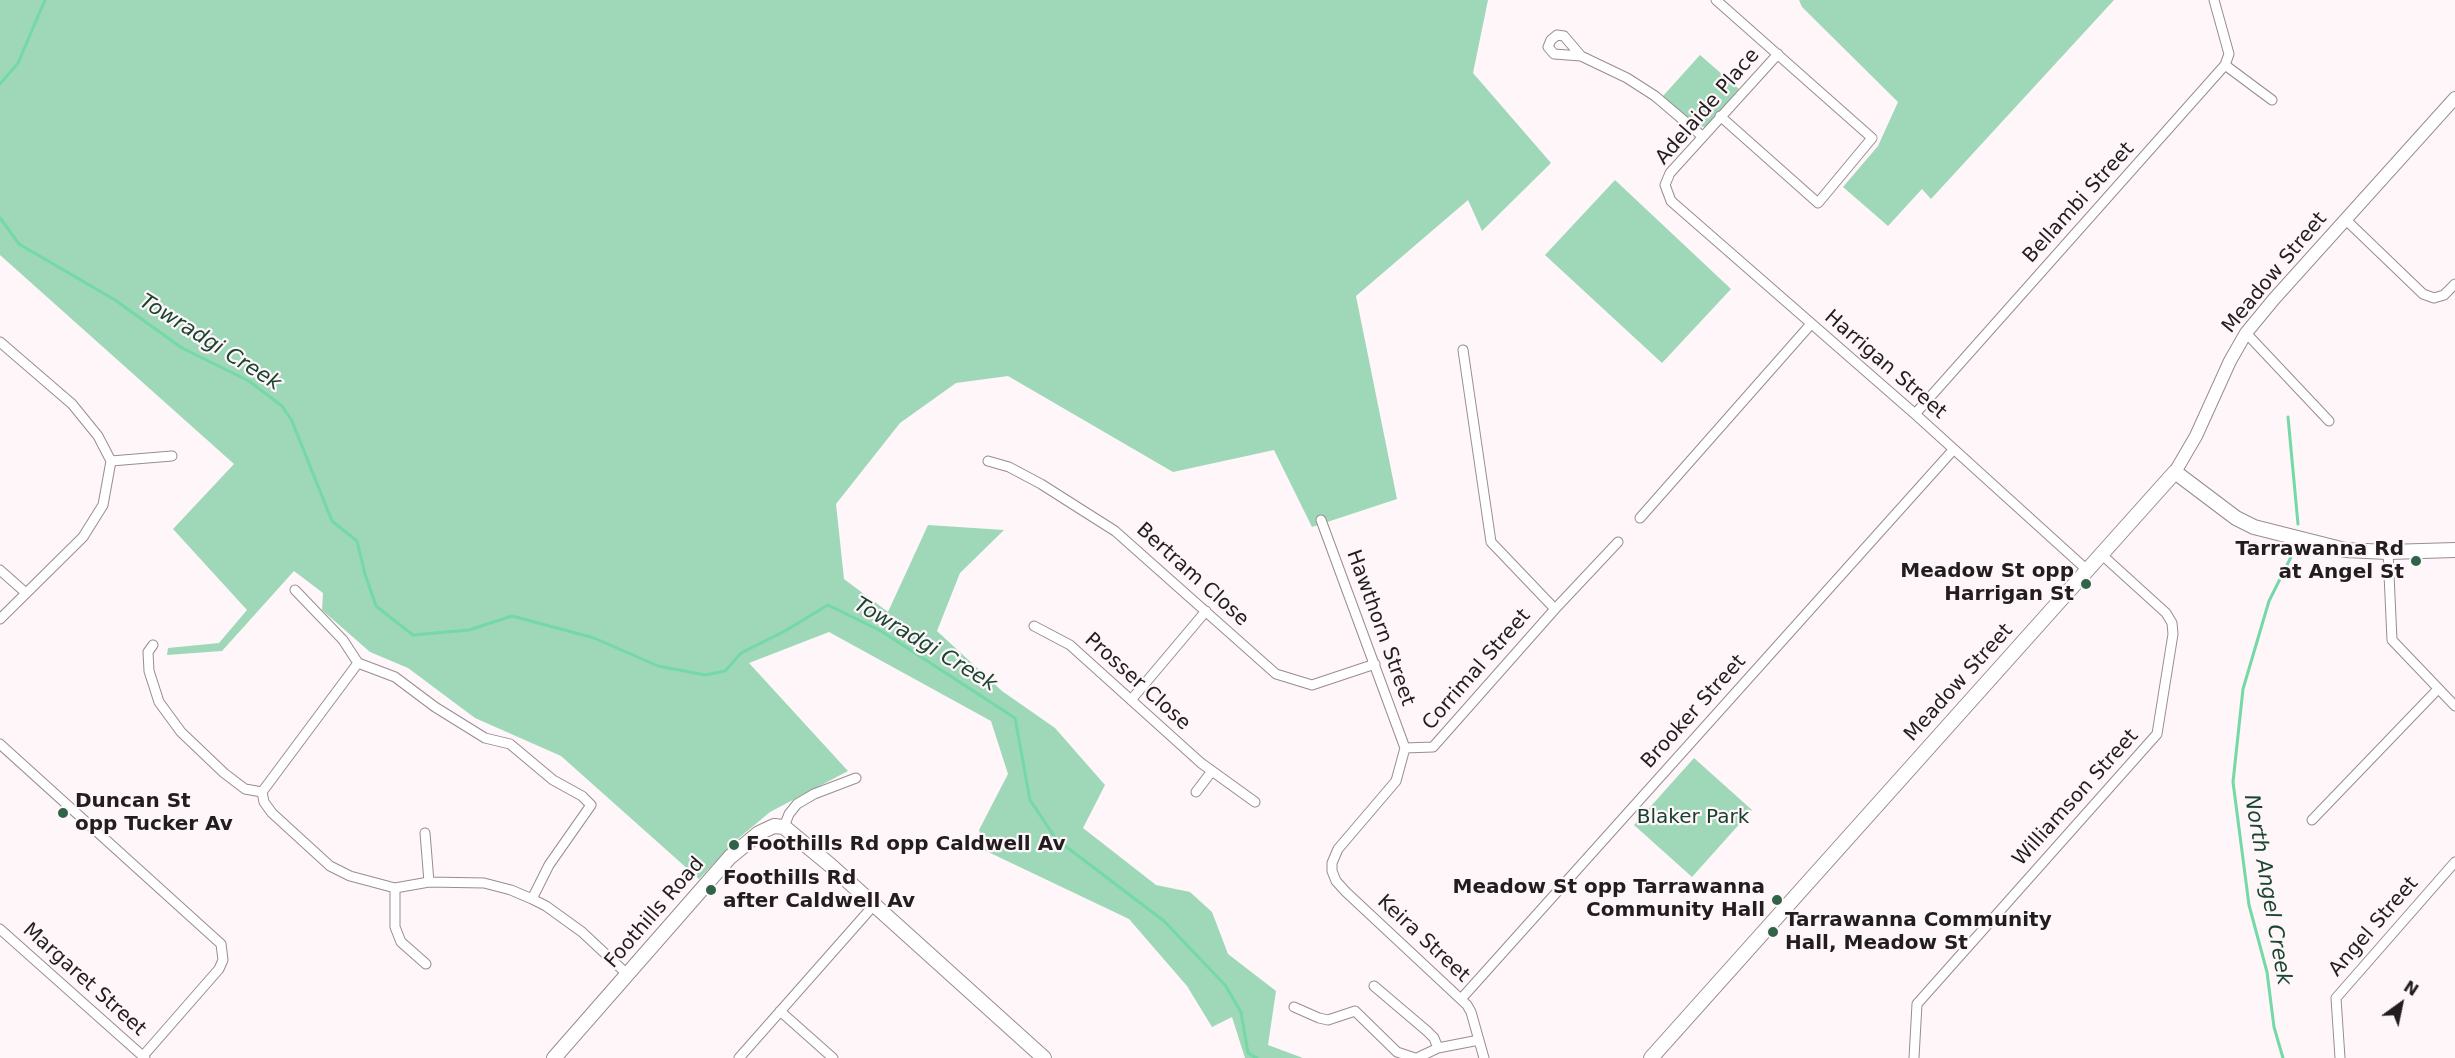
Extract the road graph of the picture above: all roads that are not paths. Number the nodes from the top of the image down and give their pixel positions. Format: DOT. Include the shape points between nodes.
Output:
graph roads {
  1 [pos="1716,0"];
  2 [pos="2214,0"];
  3 [pos="1778,54"];
  4 [pos="1581,56"];
  5 [pos="2225,65"];
  6 [pos="2455,98"];
  7 [pos="2272,100"];
  8 [pos="1720,117"];
  9 [pos="1702,136"];
  10 [pos="1665,185"];
  11 [pos="2345,219"];
  12 [pos="2455,284"];
  13 [pos="1811,324"];
  14 [pos="2246,333"];
  15 [pos="0,342"];
  16 [pos="1463,350"];
  17 [pos="1915,414"];
  18 [pos="2329,421"];
  19 [pos="1954,449"];
  20 [pos="172,456"];
  21 [pos="111,461"];
  22 [pos="988,461"];
  23 [pos="2175,472"];
  24 [pos="1640,518"];
  25 [pos="1322,520"];
  26 [pos="1618,542"];
  27 [pos="2455,550"];
  28 [pos="2388,552"];
  29 [pos="2101,554"];
  30 [pos="2086,569"];
  31 [pos="0,570"];
  32 [pos="295,590"];
  33 [pos="26,594"];
  34 [pos="1556,609"];
  35 [pos="1206,611"];
  36 [pos="0,619"];
  37 [pos="1034,626"];
  38 [pos="153,645"];
  39 [pos="358,663"];
  40 [pos="1375,664"];
  41 [pos="2438,689"];
  42 [pos="1131,700"];
  43 [pos="2455,706"];
  44 [pos="0,744"];
  45 [pos="1405,748"];
  46 [pos="1212,771"];
  47 [pos="856,778"];
  48 [pos="262,792"];
  49 [pos="1197,792"];
  50 [pos="1255,802"];
  51 [pos="2312,820"];
  52 [pos="784,827"];
  53 [pos="425,833"];
  54 [pos="2455,862"];
  55 [pos="429,882"];
  56 [pos="395,888"];
  57 [pos="532,899"];
  58 [pos="874,905"];
  59 [pos="0,929"];
  60 [pos="426,964"];
  61 [pos="627,974"];
  62 [pos="1374,986"];
  63 [pos="1461,999"];
  64 [pos="1294,1007"];
  65 [pos="780,1011"];
  66 [pos="1479,1040"];
  67 [pos="1438,1048"];
  68 [pos="144,1057"];
  69 [pos="554,1058"];
  70 [pos="739,1058"];
  71 [pos="833,1058"];
  72 [pos="1044,1058"];
  73 [pos="1416,1058"];
  74 [pos="1484,1058"];
  75 [pos="1650,1058"];
  76 [pos="1914,1058"];
  77 [pos="2340,1058"];
  1 -- 3 [label="street"];
  2 -- 5 [label="street" via="2229,54"];
  3 -- 8 [label="street, Adelaide Place"];
  3 -- 8 [label="street" via="1872,138 1818,203"];
  4 -- 9 [label="street" via="1655,96"];
  5 -- 7 [label="street"];
  5 -- 17 [label="street, Bellambi Street"];
  6 -- 11 [label="street, Meadow Street"];
  8 -- 9 [label="street, Adelaide Place"];
  9 -- 10 [label="street, Adelaide Place" via="1670,173"];
  10 -- 13 [label="street, Harrigan Street" via="1671,201"];
  11 -- 12 [label="street" via="2423,294 2434,298 2444,295"];
  11 -- 14 [label="street, Meadow Street"];
  13 -- 17 [label="street, Harrigan Street"];
  13 -- 24 [label="street"];
  14 -- 18 [label="street"];
  14 -- 23 [label="street, Meadow Street"];
  15 -- 21 [label="street" via="72,404 98,436"];
  16 -- 34 [label="street" via="1491,542"];
  17 -- 19 [label="street, Harrigan Street"];
  19 -- 30 [label="street, Harrigan Street"];
  19 -- 63 [label="street, Brooker Street"];
  20 -- 21 [label="street"];
  21 -- 33 [label="street" via="104,505 83,537"];
  22 -- 35 [label="street, Bertram Close" via="1041,484 1115,531"];
  23 -- 28 [label="main road" via="2254,527 2345,550"];
  23 -- 29 [label="main road, Meadow Street"];
  25 -- 40 [label="street, Hawthorn Street"];
  26 -- 34 [label="street, Corrimal Street"];
  27 -- 28 [label="main road"];
  28 -- 41 [label="street" via="2392,640"];
  29 -- 30 [label="main road, Meadow Street"];
  29 -- 76 [label="street, Williamson Street" via="2172,623 2157,734 1917,1004"];
  30 -- 75 [label="main road, Meadow Street"];
  31 -- 33 [label="street"];
  32 -- 39 [label="street" via="343,640"];
  33 -- 36 [label="street"];
  34 -- 45 [label="street, Corrimal Street" via="1433,747"];
  35 -- 40 [label="street, Bertram Close" via="1276,674 1312,685"];
  35 -- 42 [label="street"];
  37 -- 42 [label="street, Prosser Close" via="1070,645"];
  38 -- 48 [label="street" via="148,652 149,671 159,702 181,732 245,789"];
  39 -- 48 [label="street"];
  39 -- 57 [label="street" via="395,677 484,738 510,744 591,805 549,865"];
  40 -- 45 [label="street, Hawthorn Street"];
  41 -- 43 [label="street"];
  41 -- 51 [label="street"];
  42 -- 46 [label="street, Prosser Close"];
  44 -- 68 [label="street" via="221,944 223,960 219,969"];
  45 -- 63 [label="street, Keira Street" via="1396,780 1338,849 1332,871 1346,892"];
  46 -- 49 [label="street"];
  46 -- 50 [label="street, Prosser Close"];
  47 -- 52 [label="street" via="797,804"];
  48 -- 56 [label="street" via="272,813 330,866 350,876"];
  52 -- 58 [label="main road"];
  52 -- 61 [label="main road, Foothills Road" via="767,828 730,857"];
  53 -- 55 [label="street"];
  54 -- 77 [label="street, Angel Street" via="2336,998"];
  55 -- 56 [label="street"];
  55 -- 57 [label="street" via="484,883"];
  56 -- 60 [label="street" via="395,927 401,942"];
  57 -- 61 [label="street" via="582,932"];
  58 -- 65 [label="street"];
  58 -- 72 [label="main road"];
  59 -- 68 [label="street, Margaret Street"];
  61 -- 69 [label="main road, Foothills Road"];
  62 -- 67 [label="street" via="1428,1031"];
  63 -- 66 [label="street, Keira Street" via="1471,1012"];
  64 -- 73 [label="street" via="1328,1020 1355,1011 1397,1052"];
  65 -- 70 [label="street"];
  65 -- 71 [label="street"];
  66 -- 67 [label="street"];
  66 -- 74 [label="street, Keira Street"];
  67 -- 73 [label="street"];
}
